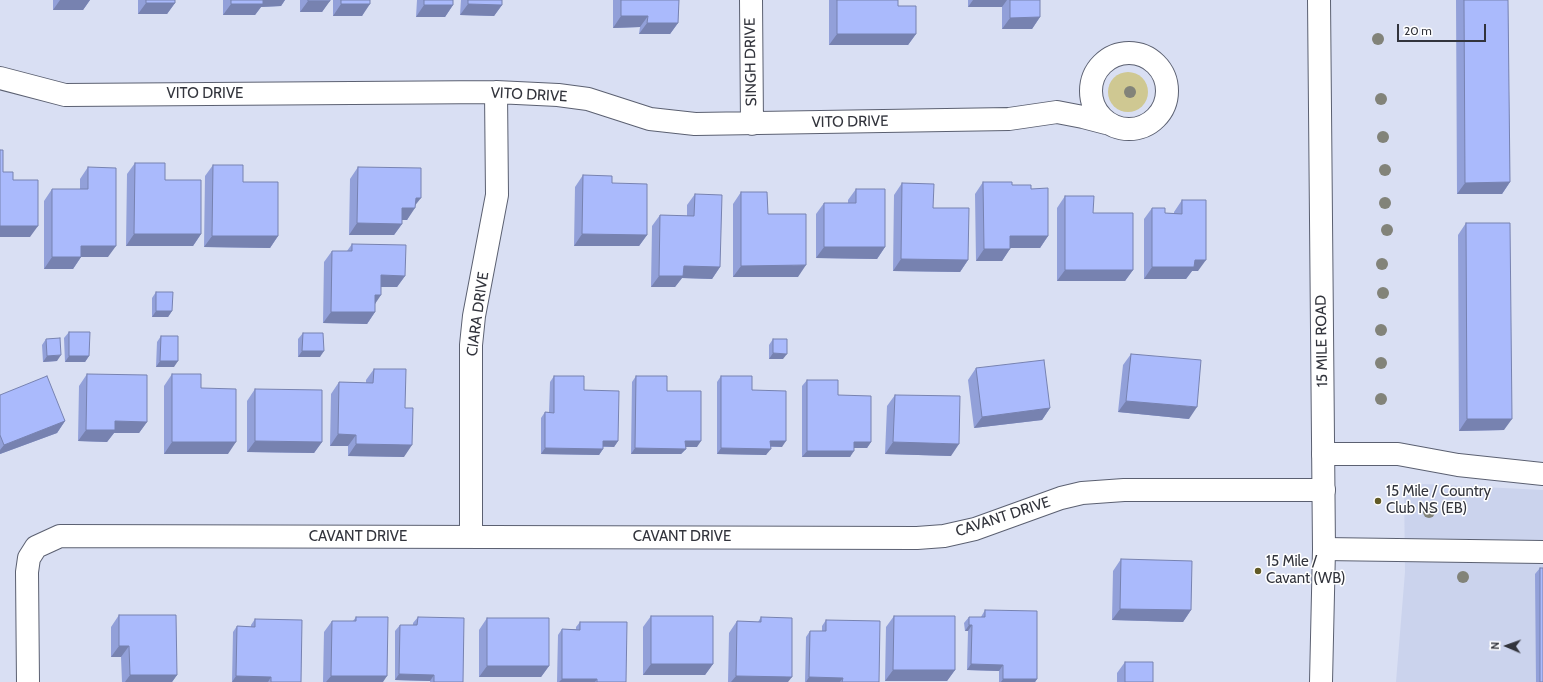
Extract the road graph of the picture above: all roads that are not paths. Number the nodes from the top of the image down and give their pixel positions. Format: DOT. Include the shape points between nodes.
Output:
graph roads {
  1 [pos="750,0"];
  2 [pos="1319,0"];
  3 [pos="1094,77"];
  4 [pos="0,78"];
  5 [pos="496,92"];
  6 [pos="1057,112"];
  7 [pos="1106,122"];
  8 [pos="752,124"];
  9 [pos="1323,454"];
  10 [pos="1543,474"];
  11 [pos="1324,490"];
  12 [pos="471,537"];
  13 [pos="1324,549"];
  14 [pos="1543,552"];
  15 [pos="28,682"];
  16 [pos="1321,682"];
  1 -- 8 [label="street, SINGH DRIVE"];
  2 -- 9 [label="street, 15 MILE ROAD"];
  3 -- 6 [label="street, VITO DRIVE" via="1076,100"];
  3 -- 7 [label="street" via="1092,101 1097,113"];
  3 -- 7 [label="street, VITO DRIVE" via="1109,59 1120,54 1132,53 1154,62 1167,84 1163,110 1155,120 1144,127 1131,130 1118,128"];
  4 -- 5 [label="street, VITO DRIVE" via="65,94"];
  5 -- 8 [label="street, VITO DRIVE" via="588,99 650,119 695,124"];
  5 -- 12 [label="street, CIARA DRIVE" via="496,195 471,345"];
  6 -- 7 [label="street, VITO DRIVE"];
  6 -- 8 [label="street, VITO DRIVE" via="1009,119"];
  9 -- 10 [label="street" via="1398,454 1458,465"];
  9 -- 11 [label="street, 15 MILE ROAD"];
  11 -- 12 [label="street, CAVANT DRIVE" via="1124,490 1082,493 975,529 944,536 917,538"];
  11 -- 13 [label="street, 15 MILE ROAD"];
  12 -- 15 [label="street, CAVANT DRIVE" via="60,536 36,547 29,558"];
  13 -- 14 [label="street"];
  13 -- 16 [label="street, 15 MILE ROAD"];
}
